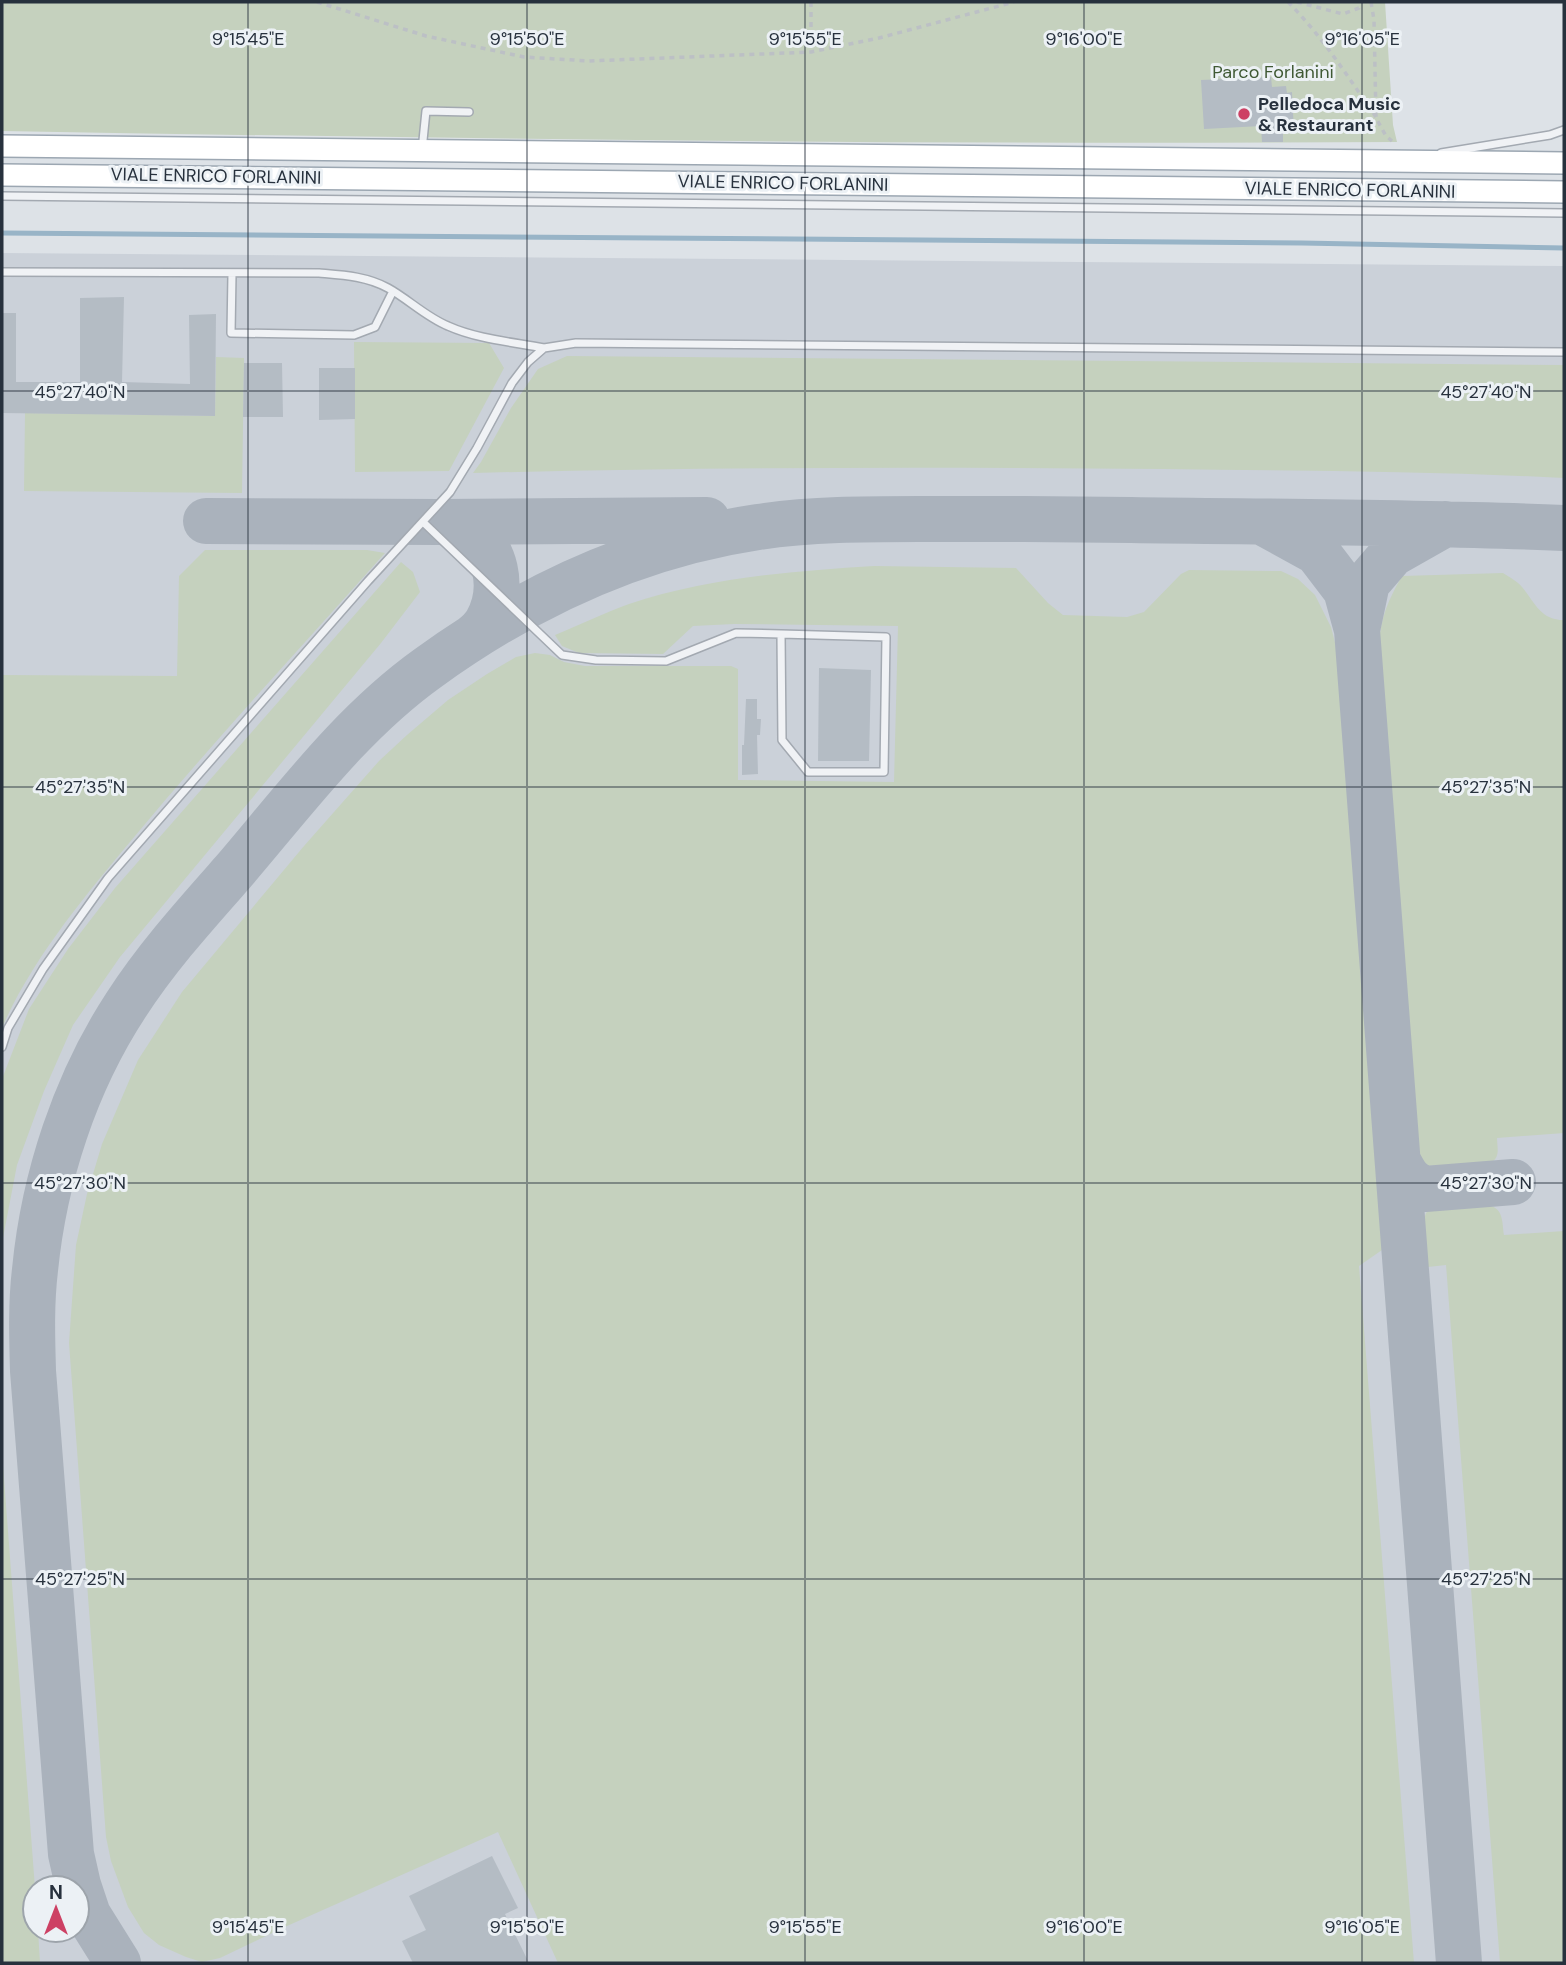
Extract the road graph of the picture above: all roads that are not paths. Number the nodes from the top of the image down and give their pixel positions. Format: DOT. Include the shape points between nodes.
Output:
graph roads {
  1 [pos="469,112"];
  2 [pos="1564,130"];
  3 [pos="2,146"];
  4 [pos="422,150"];
  5 [pos="1398,153"];
  6 [pos="1564,163"];
  7 [pos="2,175"];
  8 [pos="1564,192"];
  9 [pos="2,196"];
  10 [pos="1564,213"];
  11 [pos="2,272"];
  12 [pos="232,274"];
  13 [pos="393,292"];
  14 [pos="544,348"];
  15 [pos="1564,352"];
  16 [pos="423,522"];
  17 [pos="781,634"];
  18 [pos="2,1047"];
  1 -- 4 [label="lane" via="426,111"];
  2 -- 5 [label="lane" via="1451,151"];
  3 -- 4 [label="main road, VIALE ENRICO FORLANINI"];
  4 -- 5 [label="main road, VIALE ENRICO FORLANINI"];
  5 -- 6 [label="main road, VIALE ENRICO FORLANINI"];
  7 -- 8 [label="main road, VIALE ENRICO FORLANINI"];
  9 -- 10 [label="lane"];
  11 -- 12 [label="lane"];
  12 -- 13 [label="lane" via="349,275"];
  12 -- 13 [label="lane" via="232,333 354,334 375,327"];
  13 -- 14 [label="lane" via="447,326"];
  14 -- 15 [label="lane" via="576,343"];
  14 -- 16 [label="lane" via="512,383 450,492"];
  16 -- 17 [label="lane" via="562,655 666,661 736,634"];
  16 -- 18 [label="lane" via="108,878 43,969"];
  17 -- 17 [label="lane" via="782,740 808,772 884,772 886,636"];
}
